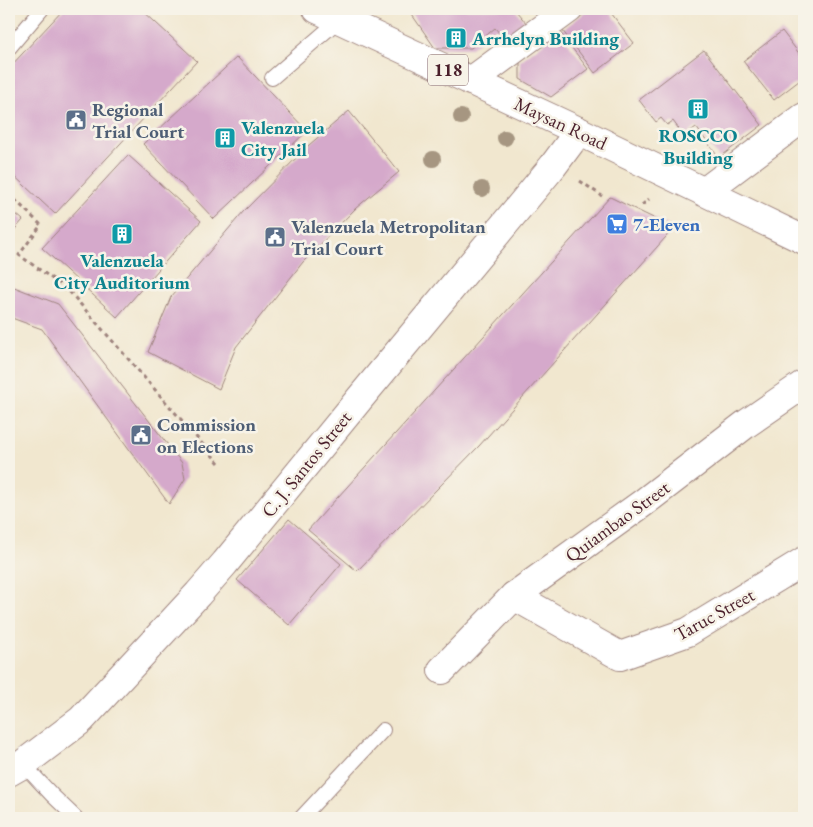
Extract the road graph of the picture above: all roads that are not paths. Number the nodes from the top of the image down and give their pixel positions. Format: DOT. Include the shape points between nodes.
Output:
graph roads {
  1 [pos="42,9"];
  2 [pos="569,9"];
  3 [pos="329,14"];
  4 [pos="9,48"];
  5 [pos="272,78"];
  6 [pos="471,81"];
  7 [pos="804,117"];
  8 [pos="579,131"];
  9 [pos="704,192"];
  10 [pos="804,240"];
  11 [pos="804,384"];
  12 [pos="804,561"];
  13 [pos="514,596"];
  14 [pos="442,670"];
  15 [pos="384,730"];
  16 [pos="16,768"];
  17 [pos="76,818"];
  18 [pos="301,818"];
  1 -- 4 [label="lane"];
  2 -- 6 [label="street"];
  3 -- 5 [label="lane"];
  3 -- 6 [label="street, Maysan Road / 118"];
  6 -- 8 [label="street, Maysan Road / 118"];
  7 -- 9 [label="street"];
  8 -- 9 [label="street, Maysan Road / 118"];
  8 -- 16 [label="street, C. J. Santos Street" via="220,569 81,720"];
  9 -- 10 [label="street, Maysan Road / 118"];
  11 -- 13 [label="street, Quiambao Street"];
  12 -- 13 [label="street, Taruc Street" via="688,632 620,656"];
  13 -- 14 [label="street, Quiambao Street"];
  15 -- 18 [label="lane"];
  16 -- 17 [label="lane"];
}
